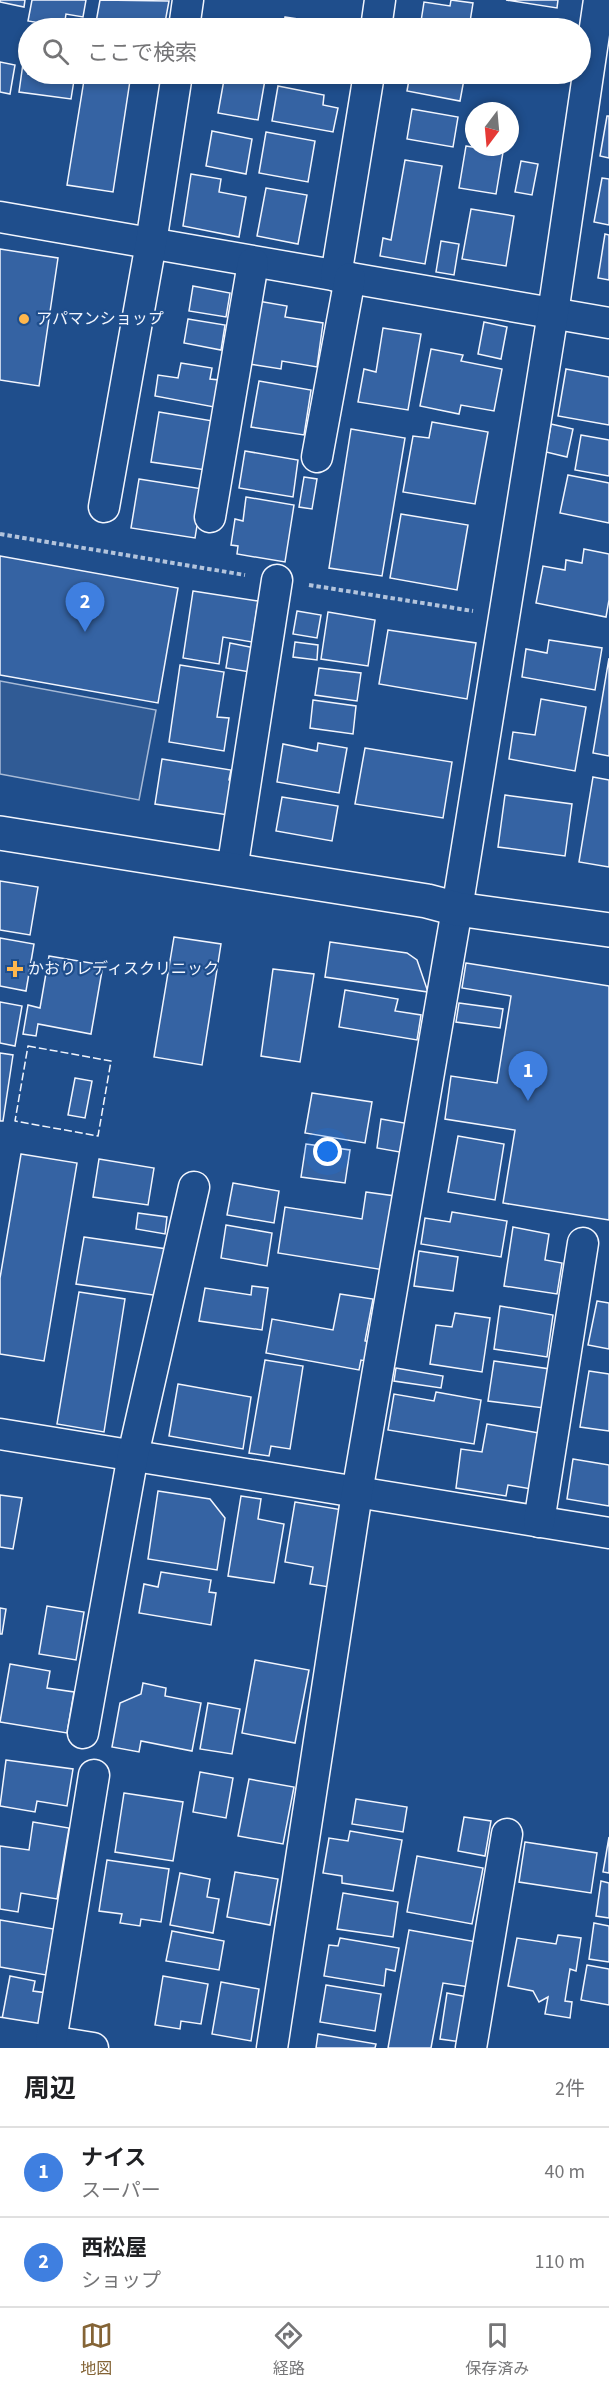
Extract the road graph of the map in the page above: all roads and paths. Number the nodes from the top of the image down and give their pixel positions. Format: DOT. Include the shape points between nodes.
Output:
graph roads {
  1 [pos="188,0"];
  2 [pos="380,0"];
  3 [pos="598,0"];
  4 [pos="185,18"];
  5 [pos="377,18"];
  6 [pos="591,49"];
  7 [pos="175,84"];
  8 [pos="368,84"];
  9 [pos="586,84"];
  10 [pos="0,217"];
  11 [pos="151,243"];
  12 [pos="253,262"];
  13 [pos="343,277"];
  14 [pos="553,313"];
  15 [pos="609,323"];
  16 [pos="317,457"];
  17 [pos="104,507"];
  18 [pos="210,517"];
  19 [pos="277,580"];
  20 [pos="0,833"];
  21 [pos="232,870"];
  22 [pos="457,909"];
  23 [pos="609,930"];
  24 [pos="194,1187"];
  25 [pos="583,1243"];
  26 [pos="0,1434"];
  27 [pos="133,1455"];
  28 [pos="357,1492"];
  29 [pos="539,1522"];
  30 [pos="609,1533"];
  31 [pos="83,1733"];
  32 [pos="94,1775"];
  33 [pos="507,1834"];
  34 [pos="0,2033"];
  35 [pos="51,2041"];
  36 [pos="93,2048"];
  37 [pos="272,2048"];
  38 [pos="471,2048"];
  1 -- 4 [label="street"];
  2 -- 5 [label="street"];
  3 -- 6 [label="street"];
  7 -- 11 [label="street"];
  8 -- 13 [label="street"];
  9 -- 14 [label="street"];
  10 -- 11 [label="street"];
  11 -- 12 [label="street"];
  11 -- 17 [label="street"];
  12 -- 13 [label="street"];
  12 -- 18 [label="street"];
  13 -- 14 [label="street"];
  13 -- 16 [label="street"];
  14 -- 15 [label="street"];
  14 -- 22 [label="street"];
  19 -- 21 [label="street"];
  20 -- 21 [label="street"];
  21 -- 22 [label="street"];
  22 -- 23 [label="street"];
  22 -- 28 [label="street"];
  24 -- 27 [label="street"];
  25 -- 29 [label="street"];
  26 -- 27 [label="street"];
  27 -- 28 [label="street"];
  27 -- 31 [label="street"];
  28 -- 29 [label="street"];
  28 -- 37 [label="street"];
  29 -- 30 [label="street"];
  32 -- 35 [label="street"];
  33 -- 38 [label="street"];
  34 -- 35 [label="street"];
  35 -- 36 [label="street"];
}
